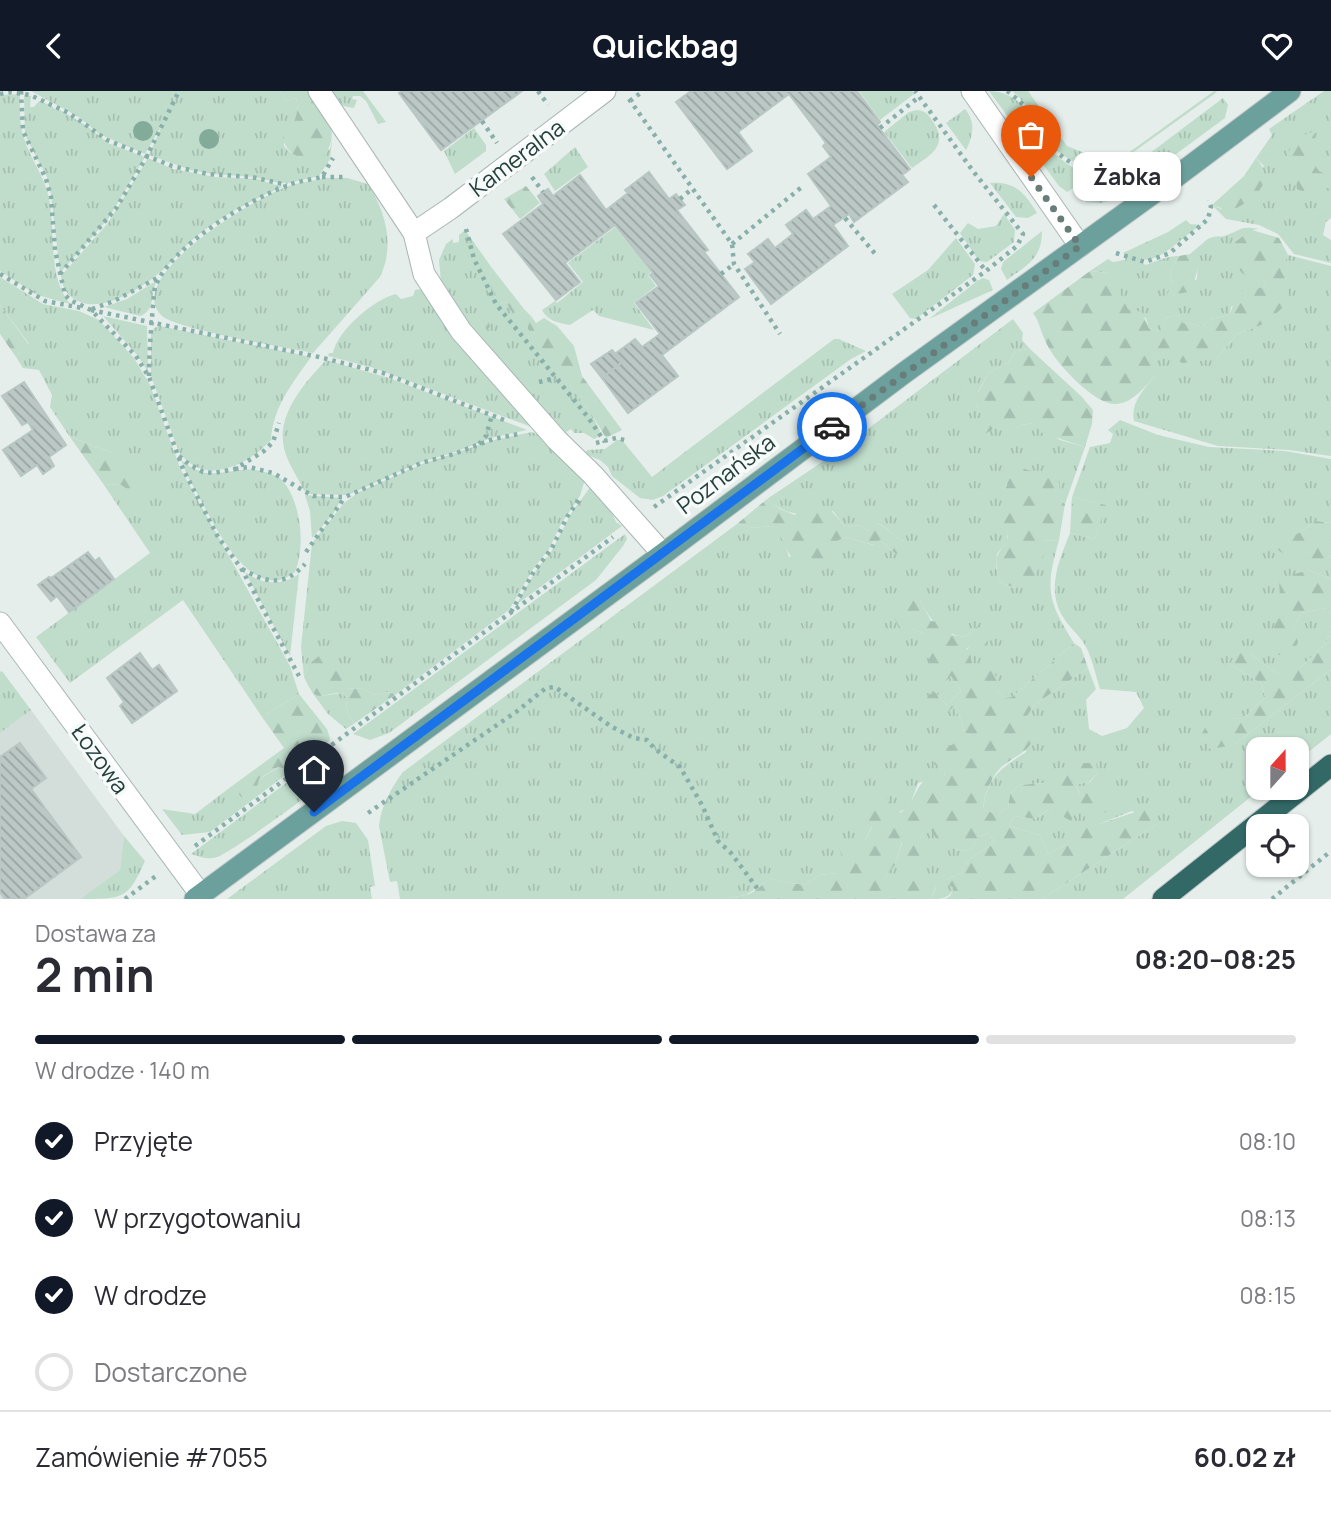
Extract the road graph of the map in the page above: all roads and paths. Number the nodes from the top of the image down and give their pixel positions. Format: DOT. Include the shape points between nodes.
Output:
graph roads {
  1 [pos="179,91"];
  2 [pos="319,91"];
  3 [pos="538,91"];
  4 [pos="606,91"];
  5 [pos="622,91"];
  6 [pos="915,91"];
  7 [pos="972,91"];
  8 [pos="1007,91"];
  9 [pos="1290,91"];
  10 [pos="21,92"];
  11 [pos="0,94"];
  12 [pos="919,97"];
  13 [pos="548,106"];
  14 [pos="482,121"];
  15 [pos="880,128"];
  16 [pos="346,129"];
  17 [pos="499,146"];
  18 [pos="147,156"];
  19 [pos="532,177"];
  20 [pos="1100,180"];
  21 [pos="287,185"];
  22 [pos="803,186"];
  23 [pos="693,188"];
  24 [pos="543,192"];
  25 [pos="680,199"];
  26 [pos="1209,200"];
  27 [pos="934,205"];
  28 [pos="845,218"];
  29 [pos="466,228"];
  30 [pos="414,233"];
  31 [pos="732,244"];
  32 [pos="1080,246"];
  33 [pos="1115,253"];
  34 [pos="877,256"];
  35 [pos="734,264"];
  36 [pos="986,271"];
  37 [pos="0,274"];
  38 [pos="721,274"];
  39 [pos="60,275"];
  40 [pos="160,276"];
  41 [pos="91,310"];
  42 [pos="151,321"];
  43 [pos="780,334"];
  44 [pos="149,377"];
  45 [pos="279,423"];
  46 [pos="512,423"];
  47 [pos="557,440"];
  48 [pos="629,440"];
  49 [pos="605,442"];
  50 [pos="177,453"];
  51 [pos="235,469"];
  52 [pos="593,475"];
  53 [pos="345,497"];
  54 [pos="633,522"];
  55 [pos="306,552"];
  56 [pos="663,554"];
  57 [pos="305,564"];
  58 [pos="241,568"];
  59 [pos="509,616"];
  60 [pos="0,623"];
  61 [pos="299,676"];
  62 [pos="1331,765"];
  63 [pos="368,813"];
  64 [pos="188,851"];
  65 [pos="1331,851"];
  66 [pos="162,871"];
  67 [pos="760,892"];
  68 [pos="198,897"];
  69 [pos="125,899"];
  70 [pos="1163,899"];
  71 [pos="1272,899"];
  1 -- 18 [label="path"];
  2 -- 16 [label="street"];
  3 -- 13 [label="path"];
  4 -- 30 [label="street, Kameralna"];
  5 -- 23 [label="path"];
  6 -- 12 [label="path"];
  7 -- 32 [label="street"];
  8 -- 20 [label="path" via="1039,124 1046,143"];
  9 -- 32 [label="main road, Poznańska"];
  10 -- 11 [label="path"];
  10 -- 18 [label="path" via="69,113 107,140"];
  10 -- 39 [label="path" via="23,131 51,197"];
  12 -- 15 [label="path"];
  12 -- 36 [label="path" via="1023,234 1017,246"];
  14 -- 17 [label="path"];
  16 -- 21 [label="path" via="322,177"];
  16 -- 30 [label="street"];
  18 -- 21 [label="path" via="199,172"];
  18 -- 39 [label="path" via="108,220"];
  19 -- 24 [label="path"];
  21 -- 40 [label="path" via="204,233"];
  22 -- 31 [label="path"];
  23 -- 25 [label="path"];
  23 -- 31 [label="path"];
  26 -- 33 [label="path" via="1208,219 1170,253 1145,262"];
  27 -- 36 [label="path"];
  28 -- 34 [label="path"];
  29 -- 49 [label="path" via="474,259 496,304"];
  30 -- 47 [label="street" via="424,274 434,292 461,331"];
  31 -- 35 [label="path"];
  32 -- 56 [label="main road, Poznańska"];
  35 -- 38 [label="path"];
  35 -- 43 [label="path"];
  36 -- 54 [label="path"];
  37 -- 41 [label="path" via="45,301"];
  39 -- 41 [label="path" via="70,300"];
  40 -- 41 [label="path"];
  40 -- 42 [label="path"];
  41 -- 42 [label="path"];
  41 -- 44 [label="path" via="136,356"];
  42 -- 44 [label="path"];
  42 -- 46 [label="path" via="383,373"];
  44 -- 50 [label="path"];
  45 -- 51 [label="path" via="264,451"];
  47 -- 49 [label="path"];
  47 -- 52 [label="street"];
  47 -- 53 [label="path" via="531,430 494,439 421,463"];
  48 -- 49 [label="path"];
  50 -- 51 [label="path" via="203,472"];
  50 -- 58 [label="path" via="218,537"];
  51 -- 53 [label="path" via="273,473 313,496"];
  52 -- 54 [label="street"];
  52 -- 59 [label="path"];
  53 -- 55 [label="path"];
  54 -- 56 [label="street"];
  54 -- 59 [label="path"];
  56 -- 68 [label="main road, Poznańska"];
  57 -- 58 [label="path" via="291,578 274,581"];
  58 -- 61 [label="path"];
  59 -- 64 [label="path"];
  60 -- 68 [label="street, Łozowa"];
  62 -- 70 [label="highway"];
  63 -- 67 [label="path" via="545,688 555,687 612,727 648,740 680,767 718,841"];
  65 -- 71 [label="path"];
  66 -- 69 [label="path"];
}
